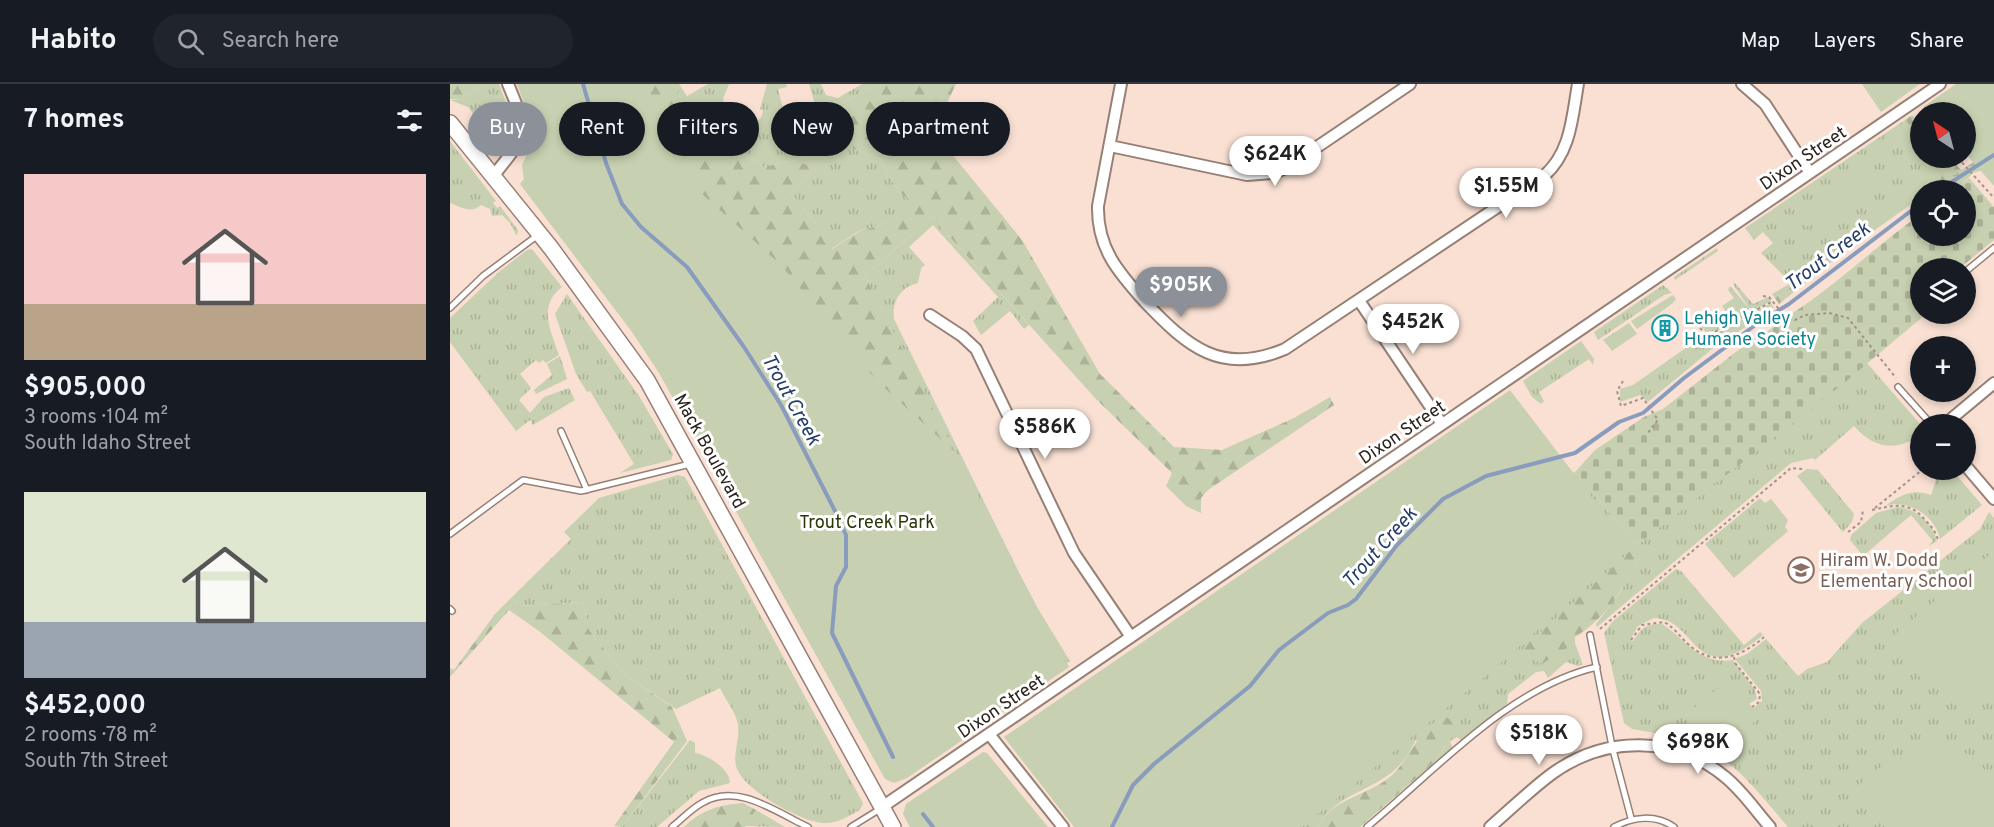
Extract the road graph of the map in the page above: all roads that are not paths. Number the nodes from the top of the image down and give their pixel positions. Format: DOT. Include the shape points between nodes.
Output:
graph roads {
  1 [pos="508,84"];
  2 [pos="1122,84"];
  3 [pos="1410,84"];
  4 [pos="1578,84"];
  5 [pos="1742,84"];
  6 [pos="1940,84"];
  7 [pos="450,123"];
  8 [pos="1110,146"];
  9 [pos="1810,173"];
  10 [pos="494,176"];
  11 [pos="540,234"];
  12 [pos="1994,248"];
  13 [pos="1976,263"];
  14 [pos="1360,302"];
  15 [pos="450,308"];
  16 [pos="930,315"];
  17 [pos="1994,382"];
  18 [pos="1898,387"];
  19 [pos="1922,414"];
  20 [pos="1957,414"];
  21 [pos="1442,424"];
  22 [pos="561,431"];
  23 [pos="695,462"];
  24 [pos="1976,478"];
  25 [pos="587,490"];
  26 [pos="1994,499"];
  27 [pos="450,534"];
  28 [pos="1590,635"];
  29 [pos="1131,637"];
  30 [pos="1597,667"];
  31 [pos="988,734"];
  32 [pos="1612,746"];
  33 [pos="882,807"];
  34 [pos="1631,818"];
  35 [pos="672,827"];
  36 [pos="808,827"];
  37 [pos="851,827"];
  38 [pos="893,827"];
  39 [pos="1063,827"];
  40 [pos="1367,827"];
  41 [pos="1490,827"];
  42 [pos="1614,827"];
  43 [pos="1674,827"];
  44 [pos="1770,827"];
  1 -- 10 [label="street" via="524,122 524,133"];
  2 -- 8 [label="street"];
  3 -- 8 [label="street" via="1273,173 1247,175"];
  4 -- 14 [label="street" via="1567,144 1553,168"];
  5 -- 9 [label="street" via="1765,104"];
  6 -- 9 [label="street, Dixon Street"];
  7 -- 10 [label="main road, Mack Boulevard"];
  8 -- 14 [label="street" via="1098,206 1105,252 1123,278 1190,345 1221,358 1254,360 1270,356"];
  9 -- 21 [label="street, Dixon Street"];
  10 -- 11 [label="main road, Mack Boulevard"];
  11 -- 15 [label="lane" via="483,276"];
  11 -- 23 [label="main road, Mack Boulevard" via="627,350"];
  12 -- 13 [label="lane"];
  14 -- 21 [label="street"];
  16 -- 29 [label="street" via="976,349 1074,553"];
  17 -- 20 [label="street"];
  18 -- 19 [label="lane"];
  21 -- 29 [label="street, Dixon Street"];
  22 -- 25 [label="lane"];
  23 -- 25 [label="lane"];
  23 -- 33 [label="main road, Mack Boulevard"];
  24 -- 26 [label="street"];
  25 -- 27 [label="lane" via="523,480"];
  28 -- 30 [label="lane"];
  29 -- 31 [label="street, Dixon Street"];
  30 -- 32 [label="lane"];
  30 -- 40 [label="lane" via="1559,678 1520,700"];
  31 -- 33 [label="street, Dixon Street"];
  31 -- 39 [label="street"];
  32 -- 34 [label="lane"];
  32 -- 41 [label="street" via="1591,752 1553,773"];
  32 -- 44 [label="street" via="1650,745 1692,756 1724,776"];
  33 -- 37 [label="lane"];
  33 -- 38 [label="main road, Mack Boulevard"];
  34 -- 42 [label="lane"];
  34 -- 43 [label="lane" via="1663,820"];
  35 -- 36 [label="lane" via="701,803 725,795 748,798"];
}
